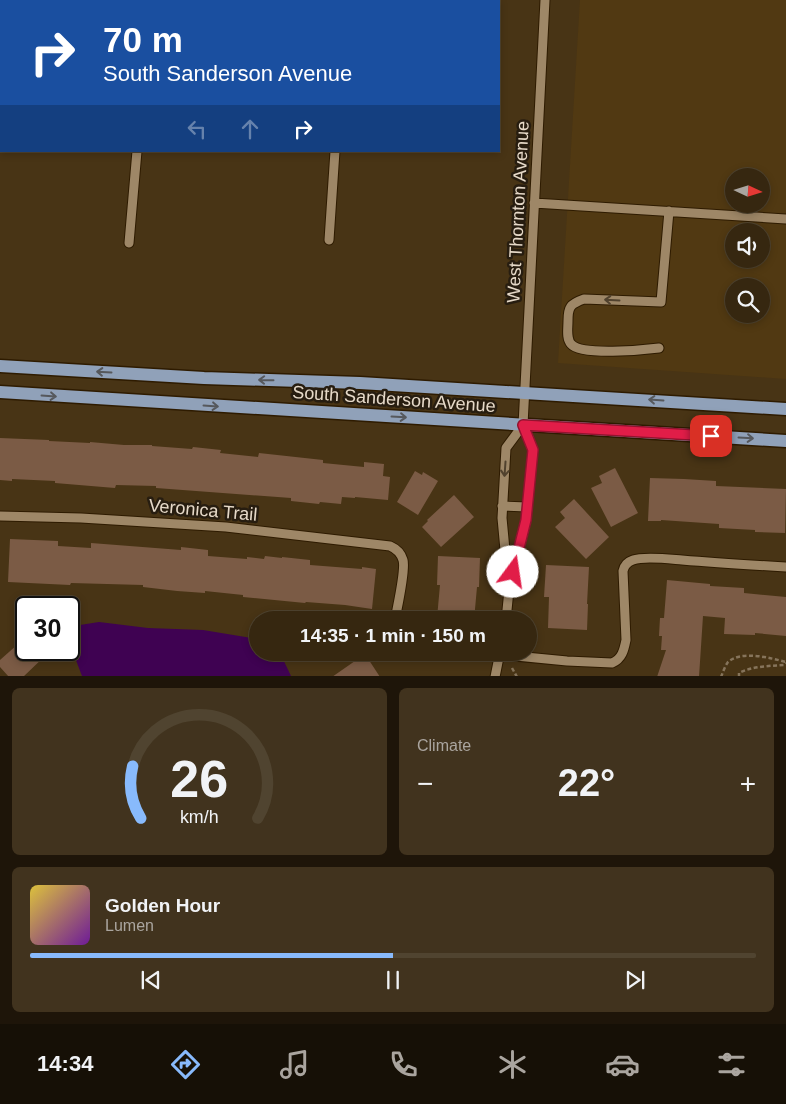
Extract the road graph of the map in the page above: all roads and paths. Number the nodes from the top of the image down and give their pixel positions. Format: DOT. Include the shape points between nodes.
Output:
graph roads {
  1 [pos="545,0"];
  2 [pos="136,152"];
  3 [pos="335,152"];
  4 [pos="534,203"];
  5 [pos="668,211"];
  6 [pos="786,219"];
  7 [pos="329,240"];
  8 [pos="129,243"];
  9 [pos="659,348"];
  10 [pos="0,366"];
  11 [pos="0,392"];
  12 [pos="525,392"];
  13 [pos="786,409"];
  14 [pos="523,425"];
  15 [pos="786,441"];
  16 [pos="502,506"];
  17 [pos="527,507"];
  18 [pos="0,516"];
  19 [pos="786,567"];
  20 [pos="509,590"];
  21 [pos="396,611"];
  22 [pos="507,611"];
  23 [pos="537,658"];
  24 [pos="498,661"];
  25 [pos="786,662"];
  26 [pos="495,676"];
  27 [pos="721,676"];
  28 [pos="739,676"];
  1 -- 4 [label="street, West Thornton Avenue"];
  2 -- 8 [label="street"];
  3 -- 7 [label="street"];
  4 -- 5 [label="street"];
  4 -- 12 [label="street, West Thornton Avenue"];
  5 -- 6 [label="street"];
  5 -- 9 [label="street, one-way" via="661,302 584,299 574,302 568,316 568,338 576,348 620,352"];
  12 -- 10 [label="main road, South Sanderson Avenue, one-way"];
  11 -- 14 [label="main road, South Sanderson Avenue, one-way"];
  13 -- 12 [label="main road, South Sanderson Avenue, one-way"];
  12 -- 14 [label="street, West Thornton Avenue"];
  14 -- 15 [label="main road, South Sanderson Avenue, one-way"];
  14 -- 16 [label="street, one-way" via="506,448"];
  14 -- 17 [label="street" via="533,450"];
  16 -- 17 [label="street"];
  16 -- 20 [label="street"];
  17 -- 20 [label="street"];
  18 -- 21 [label="street, Veronica Trail" via="226,527 390,546 401,554 404,565"];
  19 -- 23 [label="street" via="645,558 632,560 623,571 626,640 617,661"];
  20 -- 22 [label="street"];
  24 -- 26 [label="street"];
  25 -- 27 [label="path" via="744,656 727,663"];
  25 -- 28 [label="path" via="784,665 746,669"];
}
